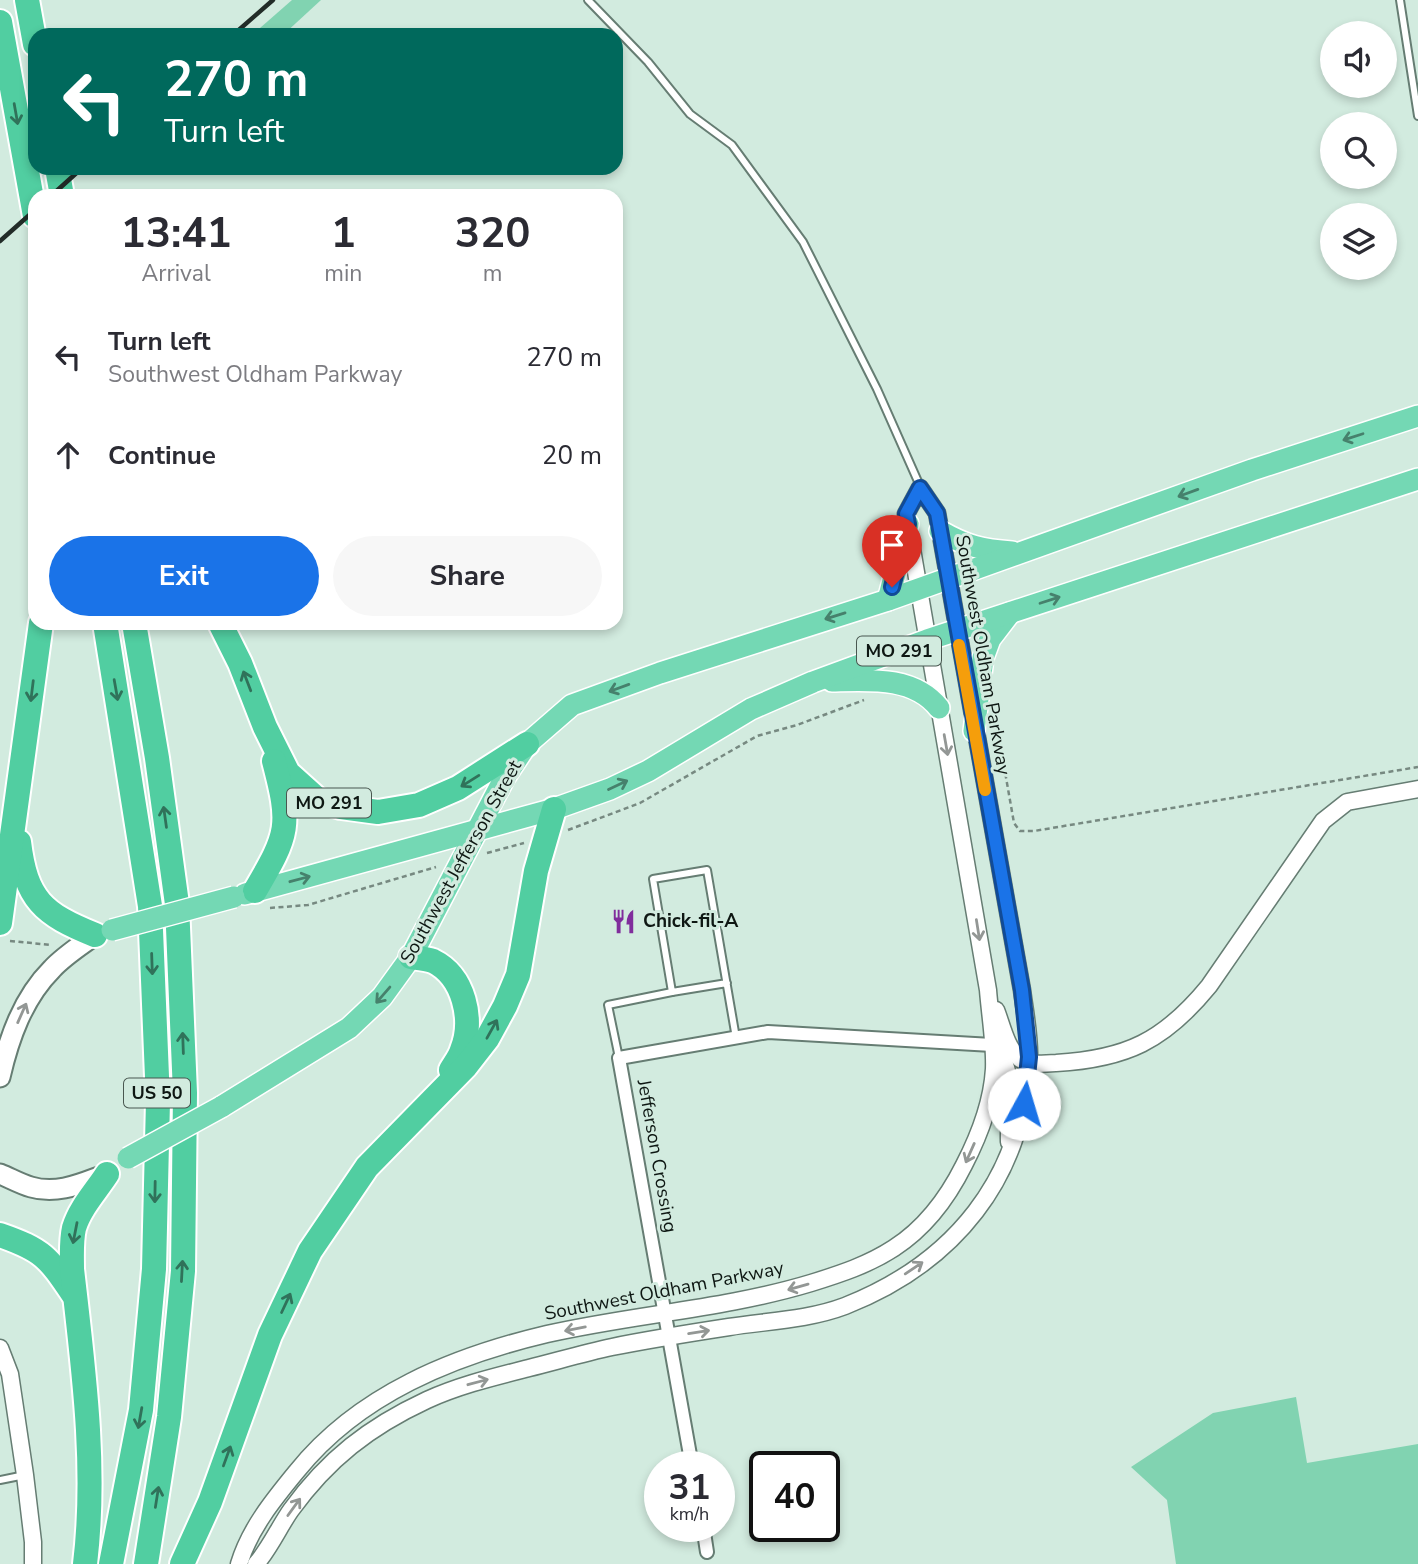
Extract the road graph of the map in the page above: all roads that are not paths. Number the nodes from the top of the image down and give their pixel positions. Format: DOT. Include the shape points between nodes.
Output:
graph roads {
  1 [pos="27,0"];
  2 [pos="588,0"];
  3 [pos="1400,0"];
  4 [pos="0,22"];
  5 [pos="32,28"];
  6 [pos="615,28"];
  7 [pos="623,36"];
  8 [pos="1418,116"];
  9 [pos="30,189"];
  10 [pos="1418,416"];
  11 [pos="1418,480"];
  12 [pos="920,488"];
  13 [pos="908,524"];
  14 [pos="940,531"];
  15 [pos="1021,552"];
  16 [pos="947,580"];
  17 [pos="918,589"];
  18 [pos="888,600"];
  19 [pos="1010,613"];
  20 [pos="40,630"];
  21 [pos="106,630"];
  22 [pos="135,630"];
  23 [pos="224,630"];
  24 [pos="956,631"];
  25 [pos="927,640"];
  26 [pos="813,682"];
  27 [pos="939,708"];
  28 [pos="265,727"];
  29 [pos="974,731"];
  30 [pos="527,744"];
  31 [pos="1418,789"];
  32 [pos="16,817"];
  33 [pos="559,820"];
  34 [pos="479,831"];
  35 [pos="252,899"];
  36 [pos="3,932"];
  37 [pos="104,933"];
  38 [pos="411,957"];
  39 [pos="727,983"];
  40 [pos="988,990"];
  41 [pos="672,992"];
  42 [pos="736,1038"];
  43 [pos="992,1045"];
  44 [pos="619,1058"];
  45 [pos="1029,1064"];
  46 [pos="0,1077"];
  47 [pos="434,1101"];
  48 [pos="1009,1155"];
  49 [pos="0,1174"];
  50 [pos="107,1174"];
  51 [pos="0,1235"];
  52 [pos="76,1298"];
  53 [pos="666,1313"];
  54 [pos="670,1337"];
  55 [pos="0,1348"];
  56 [pos="417,1379"];
  57 [pos="0,1382"];
  58 [pos="427,1400"];
  59 [pos="15,1412"];
  60 [pos="689,1451"];
  61 [pos="26,1475"];
  62 [pos="0,1480"];
  63 [pos="705,1542"];
  64 [pos="707,1552"];
  65 [pos="33,1564"];
  66 [pos="85,1564"];
  67 [pos="111,1564"];
  68 [pos="146,1564"];
  69 [pos="183,1564"];
  70 [pos="239,1564"];
  71 [pos="256,1564"];
  1 -- 5 [label="highway"];
  2 -- 6 [label="lane"];
  3 -- 8 [label="lane"];
  4 -- 9 [label="highway, one-way"];
  7 -- 12 [label="lane" via="690,114 732,145 803,242 877,389"];
  10 -- 15 [label="highway, MO 291, one-way"];
  19 -- 11 [label="highway, MO 291, one-way"];
  12 -- 13 [label="street, Southwest Oldham Parkway" via="906,514"];
  12 -- 14 [label="street, Southwest Oldham Parkway" via="937,513"];
  13 -- 17 [label="street, Southwest Oldham Parkway"];
  13 -- 18 [label="highway"];
  14 -- 15 [label="highway" via="983,550"];
  14 -- 16 [label="street, Southwest Oldham Parkway"];
  15 -- 16 [label="highway, MO 291"];
  16 -- 17 [label="highway, MO 291"];
  16 -- 24 [label="street, Southwest Oldham Parkway"];
  17 -- 18 [label="highway, MO 291"];
  17 -- 25 [label="street, Southwest Oldham Parkway"];
  18 -- 30 [label="highway, MO 291, one-way" via="572,705"];
  19 -- 24 [label="highway, MO 291"];
  19 -- 29 [label="highway" via="990,639 984,658"];
  20 -- 32 [label="highway, one-way"];
  21 -- 67 [label="highway, US 50, one-way" via="150,906 158,1101 153,1269 141,1410"];
  68 -- 22 [label="highway, US 50, one-way" via="169,1417 183,1271 185,1093 177,904"];
  28 -- 23 [label="highway, MO 291, one-way"];
  24 -- 25 [label="highway, MO 291"];
  24 -- 29 [label="street, Southwest Oldham Parkway"];
  25 -- 26 [label="highway, MO 291"];
  25 -- 27 [label="street, Southwest Oldham Parkway"];
  26 -- 27 [label="highway" via="901,684 926,693"];
  33 -- 26 [label="highway, MO 291, one-way" via="751,709"];
  27 -- 40 [label="street, Southwest Oldham Parkway, one-way"];
  30 -- 28 [label="highway, MO 291, one-way" via="458,788 419,806 378,813 318,800 288,773"];
  28 -- 35 [label="highway, MO 291" via="285,803 285,828 281,845"];
  29 -- 45 [label="street, Southwest Oldham Parkway" via="1022,990"];
  30 -- 34 [label="highway, Southwest Jefferson Street"];
  31 -- 45 [label="street" via="1348,802 1323,821 1209,986 1165,1032 1116,1056"];
  32 -- 36 [label="highway"];
  32 -- 37 [label="highway" via="27,885 43,907 55,916"];
  33 -- 34 [label="highway, MO 291"];
  47 -- 33 [label="highway, one-way" via="487,1040 505,1006 518,975 536,871"];
  35 -- 34 [label="highway, MO 291, one-way"];
  34 -- 38 [label="highway, Southwest Jefferson Street"];
  35 -- 37 [label="highway, MO 291, bridge"];
  46 -- 37 [label="main road, one-way" via="28,1000 52,969"];
  38 -- 47 [label="highway" via="444,969 456,981 465,1002 463,1049"];
  38 -- 50 [label="highway, Southwest Jefferson Street, one-way, bridge" via="382,997 349,1028"];
  39 -- 41 [label="lane"];
  39 -- 41 [label="lane" via="707,870 653,879"];
  39 -- 42 [label="lane"];
  40 -- 43 [label="street, Southwest Oldham Parkway"];
  40 -- 45 [label="street" via="1010,1046"];
  41 -- 44 [label="lane" via="608,1005"];
  42 -- 43 [label="street, Jefferson Crossing" via="768,1032"];
  42 -- 44 [label="street, Jefferson Crossing"];
  43 -- 48 [label="street" via="1001,1054 1009,1077"];
  43 -- 53 [label="street, Southwest Oldham Parkway, one-way" via="989,1100 970,1155 939,1206 906,1238 874,1260 793,1289"];
  44 -- 53 [label="street, Jefferson Crossing"];
  45 -- 48 [label="street, Southwest Oldham Parkway" via="1024,1104"];
  69 -- 47 [label="highway, one-way" via="270,1335 310,1251 367,1167"];
  54 -- 48 [label="street, Southwest Oldham Parkway, one-way" via="810,1316 844,1307 881,1289 945,1246 971,1221"];
  49 -- 50 [label="main road, Southwest Jefferson Street" via="47,1190"];
  50 -- 52 [label="highway, one-way" via="74,1230"];
  51 -- 52 [label="highway" via="40,1253"];
  52 -- 66 [label="highway" via="87,1412"];
  53 -- 54 [label="street, Jefferson Crossing"];
  53 -- 56 [label="street, Southwest Oldham Parkway, one-way" via="509,1344"];
  58 -- 54 [label="street, Southwest Oldham Parkway, one-way" via="478,1381"];
  54 -- 60 [label="street, Jefferson Crossing"];
  55 -- 59 [label="street" via="10,1374"];
  56 -- 58 [label="street"];
  56 -- 70 [label="street, Southwest Oldham Parkway" via="340,1427 308,1458 258,1523"];
  57 -- 59 [label="street"];
  71 -- 58 [label="street, Southwest Oldham Parkway, one-way" via="320,1473 364,1435"];
  59 -- 61 [label="street"];
  61 -- 62 [label="lane"];
  61 -- 65 [label="street"];
  63 -- 64 [label="street"];
}
